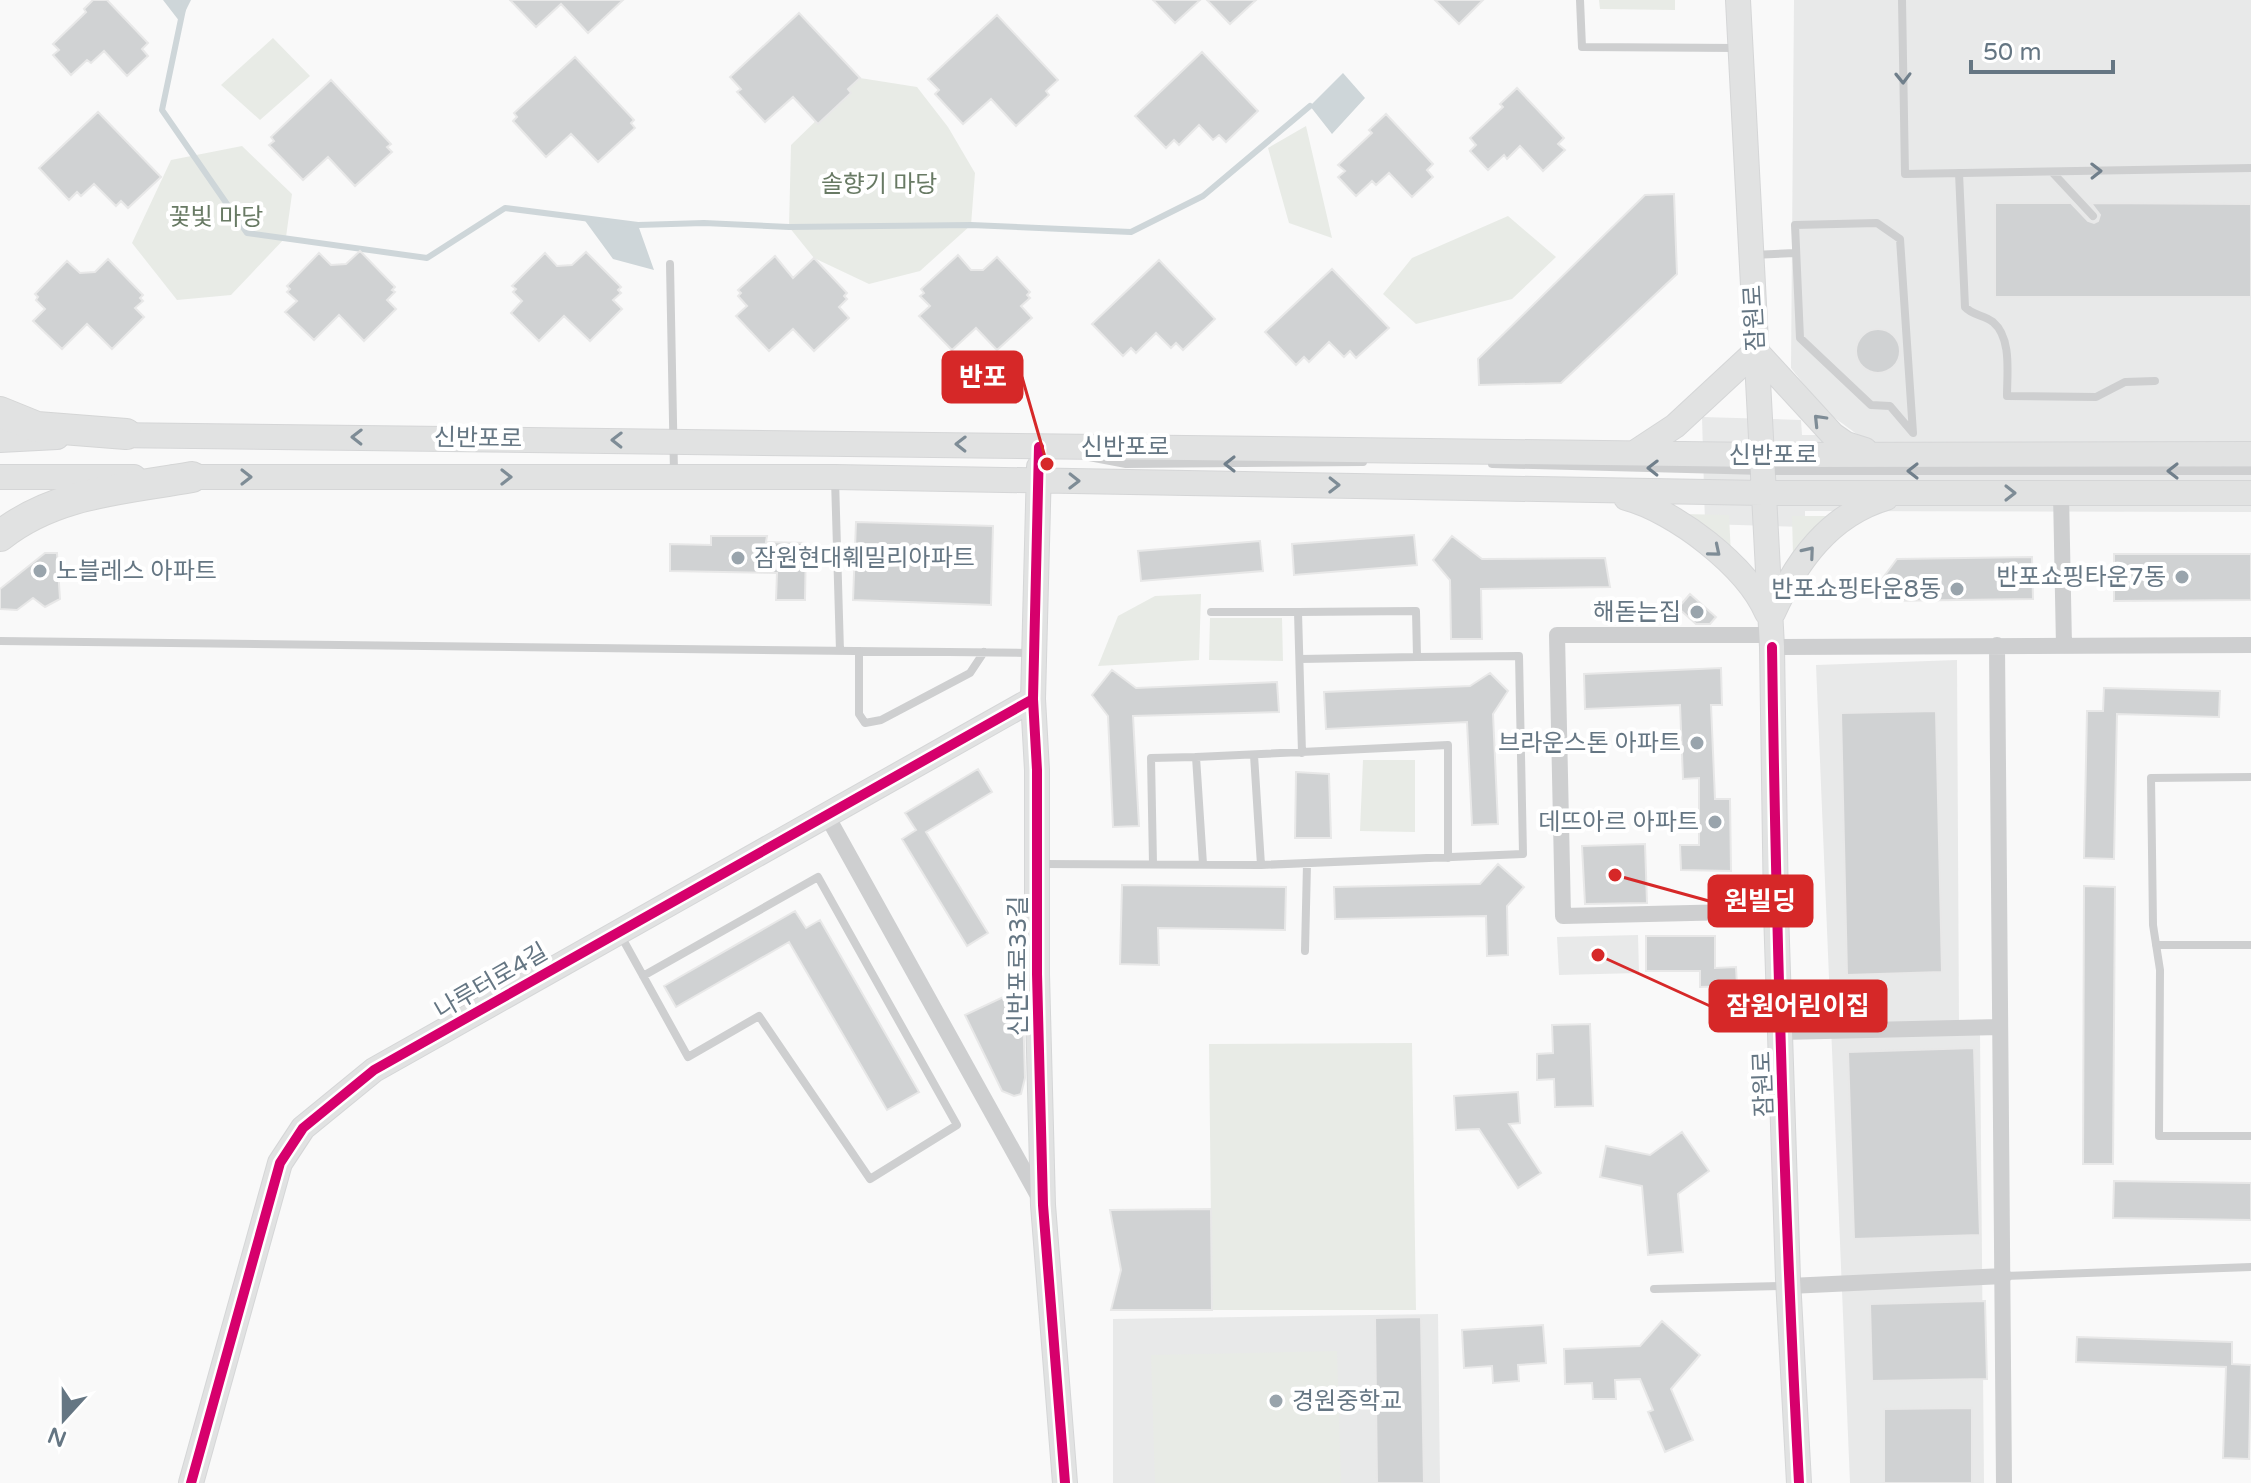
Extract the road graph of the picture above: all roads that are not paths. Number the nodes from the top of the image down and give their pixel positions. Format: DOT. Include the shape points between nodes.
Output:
graph roads {
  1 [pos="1580,0"];
  2 [pos="1738,0"];
  3 [pos="1902,0"];
  4 [pos="1739,48"];
  5 [pos="2251,168"];
  6 [pos="2052,172"];
  7 [pos="1959,173"];
  8 [pos="2093,216"];
  9 [pos="1795,253"];
  10 [pos="1750,255"];
  11 [pos="670,264"];
  12 [pos="1756,351"];
  13 [pos="2155,381"];
  14 [pos="0,412"];
  15 [pos="126,434"];
  16 [pos="0,440"];
  17 [pos="673,441"];
  18 [pos="1039,447"];
  19 [pos="1916,448"];
  20 [pos="1446,451"];
  21 [pos="2245,452"];
  22 [pos="1634,453"];
  23 [pos="1399,461"];
  24 [pos="1367,462"];
  25 [pos="1478,463"];
  26 [pos="2251,471"];
  27 [pos="1763,473"];
  28 [pos="0,477"];
  29 [pos="192,477"];
  30 [pos="674,477"];
  31 [pos="835,477"];
  32 [pos="1039,480"];
  33 [pos="1598,490"];
  34 [pos="2061,493"];
  35 [pos="2251,493"];
  36 [pos="1902,494"];
  37 [pos="0,536"];
  38 [pos="1211,612"];
  39 [pos="1298,612"];
  40 [pos="1771,634"];
  41 [pos="0,641"];
  42 [pos="1997,645"];
  43 [pos="2251,645"];
  44 [pos="2064,646"];
  45 [pos="840,651"];
  46 [pos="859,651"];
  47 [pos="984,652"];
  48 [pos="1035,653"];
  49 [pos="1417,657"];
  50 [pos="1300,659"];
  51 [pos="1033,699"];
  52 [pos="1302,753"];
  53 [pos="1254,755"];
  54 [pos="1196,757"];
  55 [pos="2251,777"];
  56 [pos="826,814"];
  57 [pos="1448,858"];
  58 [pos="1038,864"];
  59 [pos="1153,864"];
  60 [pos="1203,864"];
  61 [pos="1307,864"];
  62 [pos="1261,865"];
  63 [pos="1776,911"];
  64 [pos="619,931"];
  65 [pos="2156,945"];
  66 [pos="2251,945"];
  67 [pos="1305,951"];
  68 [pos="643,976"];
  69 [pos="2000,1027"];
  70 [pos="1781,1032"];
  71 [pos="2251,1136"];
  72 [pos="1043,1205"];
  73 [pos="2251,1267"];
  74 [pos="2004,1276"];
  75 [pos="1789,1286"];
  76 [pos="1654,1289"];
  77 [pos="191,1483"];
  78 [pos="1065,1483"];
  79 [pos="1799,1483"];
  80 [pos="2004,1483"];
  1 -- 4 [label="lane" via="1582,47"];
  2 -- 4 [label="main road, 잠원로"];
  3 -- 7 [label="lane, one-way" via="1905,174"];
  4 -- 10 [label="main road, 잠원로"];
  6 -- 5 [label="lane, one-way"];
  6 -- 7 [label="lane"];
  6 -- 8 [label="lane"];
  7 -- 13 [label="lane" via="1965,307 2002,333 2007,396 2096,397 2125,382"];
  9 -- 10 [label="lane"];
  9 -- 19 [label="lane" via="1800,338 1871,405 1890,406"];
  9 -- 19 [label="lane" via="1795,225 1877,223 1900,239"];
  10 -- 12 [label="main road, 잠원로"];
  11 -- 17 [label="lane"];
  19 -- 12 [label="main road, one-way" via="1863,449 1837,438"];
  12 -- 22 [label="main road" via="1675,426"];
  12 -- 27 [label="main road, 잠원로"];
  14 -- 15 [label="highway" via="37,427"];
  15 -- 16 [label="main road, 신반포로"];
  17 -- 15 [label="main road, 신반포로, one-way"];
  18 -- 17 [label="main road, 신반포로, one-way"];
  17 -- 30 [label="lane"];
  18 -- 20 [label="main road, 신반포로"];
  24 -- 18 [label="lane, one-way" via="1126,464"];
  18 -- 32 [label="main road, 신반포로33길"];
  19 -- 21 [label="main road, 신반포로"];
  19 -- 27 [label="main road, 신반포로"];
  20 -- 22 [label="main road, 신반포로"];
  20 -- 23 [label="lane"];
  22 -- 27 [label="main road, 신반포로"];
  27 -- 25 [label="lane, one-way"];
  26 -- 27 [label="lane, one-way"];
  27 -- 33 [label="main road, 신반포로"];
  27 -- 36 [label="main road, 신반포로"];
  27 -- 40 [label="main road, 잠원로"];
  28 -- 29 [label="main road, 신반포로"];
  29 -- 30 [label="main road, 신반포로, one-way"];
  29 -- 37 [label="highway" via="53,505"];
  30 -- 31 [label="main road, 신반포로"];
  30 -- 32 [label="lane" via="739,471 999,474"];
  31 -- 32 [label="main road, 신반포로"];
  31 -- 45 [label="lane"];
  32 -- 33 [label="main road, 신반포로, one-way"];
  32 -- 48 [label="main road, 신반포로33길"];
  33 -- 40 [label="main road, one-way" via="1647,505 1691,530 1739,572 1763,604"];
  34 -- 35 [label="main road, 신반포로"];
  36 -- 34 [label="main road, 신반포로, one-way"];
  34 -- 44 [label="street"];
  40 -- 36 [label="main road, one-way" via="1793,573 1830,529 1859,508"];
  38 -- 39 [label="lane"];
  39 -- 49 [label="lane" via="1416,611"];
  39 -- 50 [label="lane"];
  40 -- 42 [label="street"];
  40 -- 63 [label="main road, 잠원로"];
  40 -- 63 [label="street" via="1557,635 1557,651 1563,916"];
  41 -- 45 [label="lane"];
  42 -- 44 [label="street"];
  42 -- 69 [label="street"];
  43 -- 44 [label="street"];
  45 -- 46 [label="lane"];
  46 -- 47 [label="lane"];
  46 -- 47 [label="lane" via="859,714 865,723 881,720 970,673"];
  47 -- 48 [label="lane"];
  48 -- 51 [label="main road, 신반포로33길"];
  49 -- 50 [label="lane"];
  49 -- 57 [label="lane" via="1519,656 1523,854"];
  50 -- 52 [label="lane"];
  51 -- 56 [label="main road, 나루터로4길"];
  51 -- 58 [label="main road, 신반포로33길"];
  52 -- 53 [label="lane"];
  52 -- 57 [label="lane" via="1448,745"];
  53 -- 54 [label="lane"];
  53 -- 62 [label="lane"];
  54 -- 59 [label="lane" via="1151,758"];
  54 -- 60 [label="lane"];
  55 -- 65 [label="lane" via="2151,778"];
  56 -- 64 [label="main road, 나루터로4길"];
  56 -- 72 [label="street"];
  57 -- 61 [label="lane"];
  58 -- 59 [label="lane"];
  58 -- 72 [label="main road, 신반포로33길"];
  59 -- 60 [label="lane"];
  60 -- 62 [label="lane"];
  61 -- 62 [label="lane"];
  61 -- 67 [label="lane"];
  63 -- 70 [label="main road, 잠원로"];
  64 -- 68 [label="lane"];
  64 -- 77 [label="main road, 나루터로4길" via="374,1070 303,1128 280,1163"];
  65 -- 66 [label="lane"];
  65 -- 71 [label="lane" via="2159,1136"];
  68 -- 68 [label="lane" via="688,1057 759,1016 870,1179 957,1125 818,877"];
  69 -- 70 [label="street"];
  69 -- 74 [label="street"];
  70 -- 75 [label="main road, 잠원로"];
  72 -- 78 [label="main road, 신반포로33길"];
  73 -- 74 [label="lane"];
  74 -- 75 [label="street"];
  74 -- 80 [label="street"];
  75 -- 76 [label="lane"];
  75 -- 79 [label="main road, 잠원로"];
}
